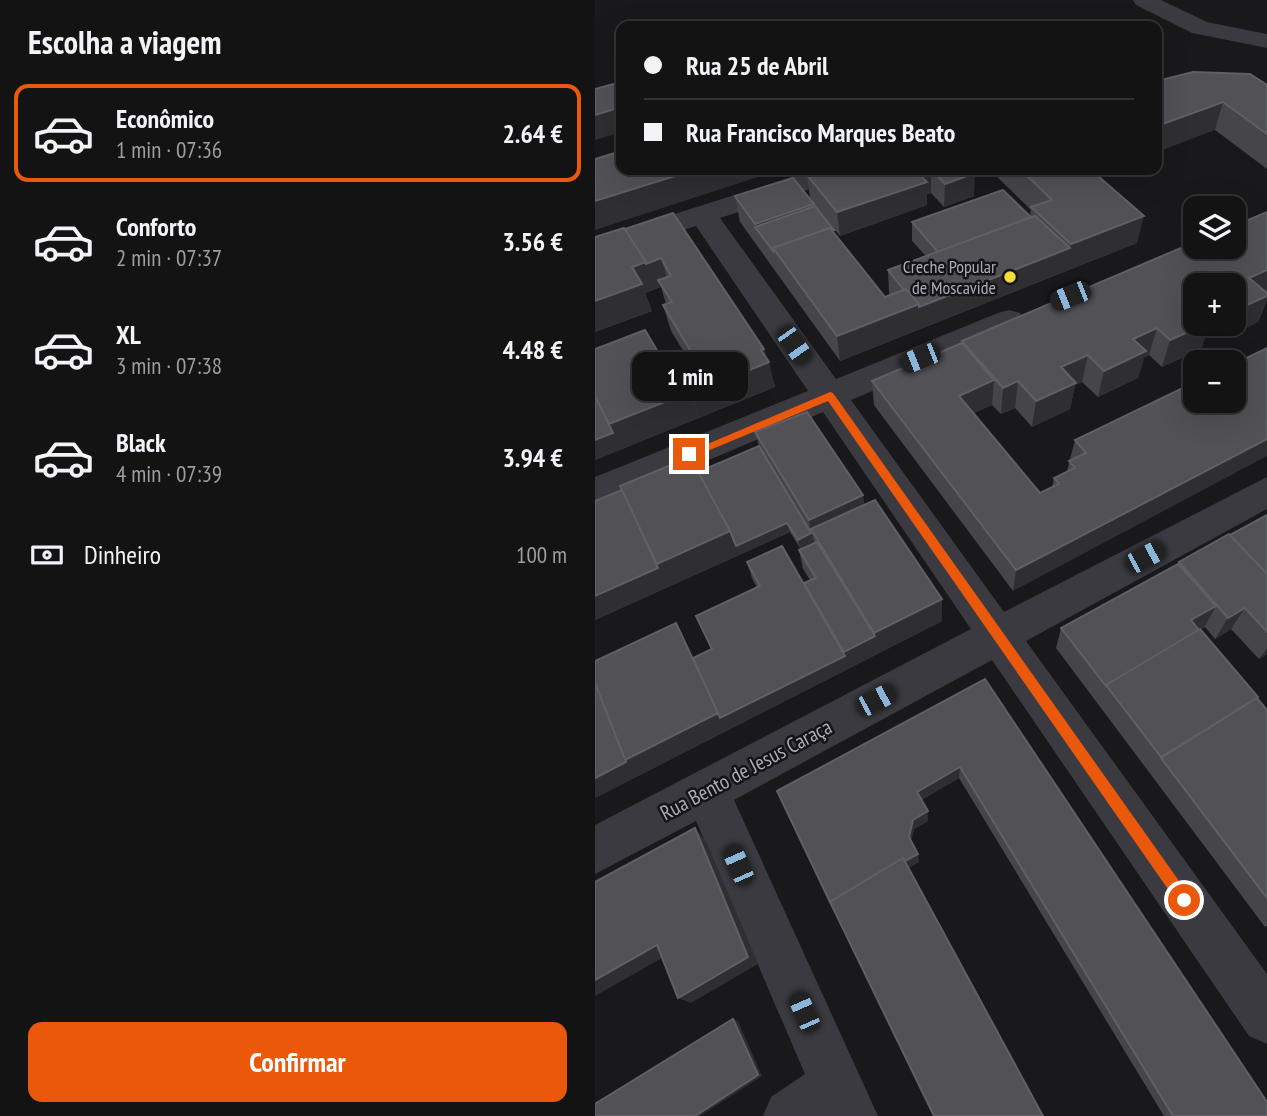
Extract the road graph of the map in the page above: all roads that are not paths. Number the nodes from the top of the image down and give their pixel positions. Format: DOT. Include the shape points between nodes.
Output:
graph roads {
  1 [pos="1144,0"];
  2 [pos="1267,41"];
  3 [pos="822,175"];
  4 [pos="702,214"];
  5 [pos="595,249"];
  6 [pos="1033,312"];
  7 [pos="830,396"];
  8 [pos="1267,492"];
  9 [pos="595,493"];
  10 [pos="998,635"];
  11 [pos="706,791"];
  12 [pos="595,850"];
  13 [pos="1265,1012"];
  14 [pos="844,1101"];
  15 [pos="790,1116"];
  1 -- 2 [label="street" via="1201,28"];
  3 -- 4 [label="street"];
  4 -- 5 [label="street"];
  4 -- 7 [label="street"];
  6 -- 7 [label="street"];
  7 -- 9 [label="street"];
  7 -- 10 [label="street"];
  8 -- 10 [label="street, Rua Bento de Jesus Caraça"];
  10 -- 11 [label="street, Rua Bento de Jesus Caraça"];
  10 -- 13 [label="street"];
  11 -- 12 [label="street, Rua Bento de Jesus Caraça"];
  11 -- 14 [label="street"];
  14 -- 15 [label="street"];
}
